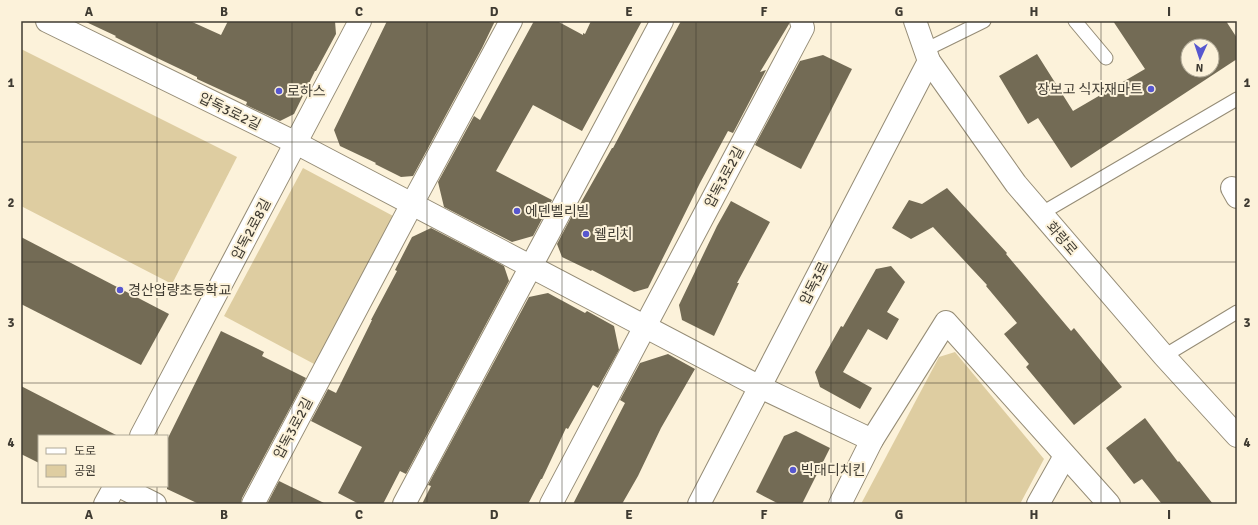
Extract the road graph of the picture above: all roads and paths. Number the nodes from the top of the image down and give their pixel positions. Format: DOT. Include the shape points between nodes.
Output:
graph roads {
  1 [pos="47,21"];
  2 [pos="360,21"];
  3 [pos="510,21"];
  4 [pos="662,21"];
  5 [pos="915,21"];
  6 [pos="984,21"];
  7 [pos="1075,21"];
  8 [pos="802,25"];
  9 [pos="927,56"];
  10 [pos="1106,58"];
  11 [pos="1237,99"];
  12 [pos="296,144"];
  13 [pos="412,204"];
  14 [pos="1042,214"];
  15 [pos="531,266"];
  16 [pos="1237,312"];
  17 [pos="645,326"];
  18 [pos="1164,356"];
  19 [pos="760,387"];
  20 [pos="142,435"];
  21 [pos="1237,436"];
  22 [pos="872,440"];
  23 [pos="1065,456"];
  24 [pos="114,487"];
  25 [pos="121,487"];
  26 [pos="106,504"];
  27 [pos="155,504"];
  28 [pos="253,504"];
  29 [pos="404,504"];
  30 [pos="551,504"];
  31 [pos="699,504"];
  32 [pos="840,504"];
  33 [pos="1038,504"];
  34 [pos="1109,504"];
  1 -- 12 [label="street, 압독3로2길"];
  2 -- 12 [label="street, 압독2로8길"];
  3 -- 13 [label="street, 압독3로2길"];
  4 -- 15 [label="street"];
  5 -- 9 [label="street, 화랑로"];
  6 -- 9 [label="lane"];
  7 -- 10 [label="lane"];
  8 -- 17 [label="street, 압독3로2길"];
  9 -- 14 [label="street, 화랑로" via="1016,184"];
  9 -- 19 [label="street, 압독3로"];
  11 -- 14 [label="lane"];
  12 -- 13 [label="street, 압독3로2길"];
  12 -- 20 [label="street, 압독2로8길"];
  13 -- 15 [label="street, 압독3로2길"];
  13 -- 28 [label="street, 압독3로2길"];
  14 -- 18 [label="street, 화랑로"];
  15 -- 17 [label="street, 압독3로2길"];
  15 -- 29 [label="street"];
  16 -- 18 [label="lane"];
  17 -- 19 [label="street, 압독3로2길"];
  17 -- 30 [label="street, 압독3로2길"];
  18 -- 21 [label="street, 화랑로"];
  19 -- 22 [label="street, 압독3로2길"];
  19 -- 31 [label="street, 압독3로"];
  22 -- 23 [label="street" via="946,322"];
  22 -- 32 [label="street"];
  23 -- 33 [label="street"];
  23 -- 34 [label="street"];
  24 -- 26 [label="street"];
  25 -- 27 [label="street"];
}
